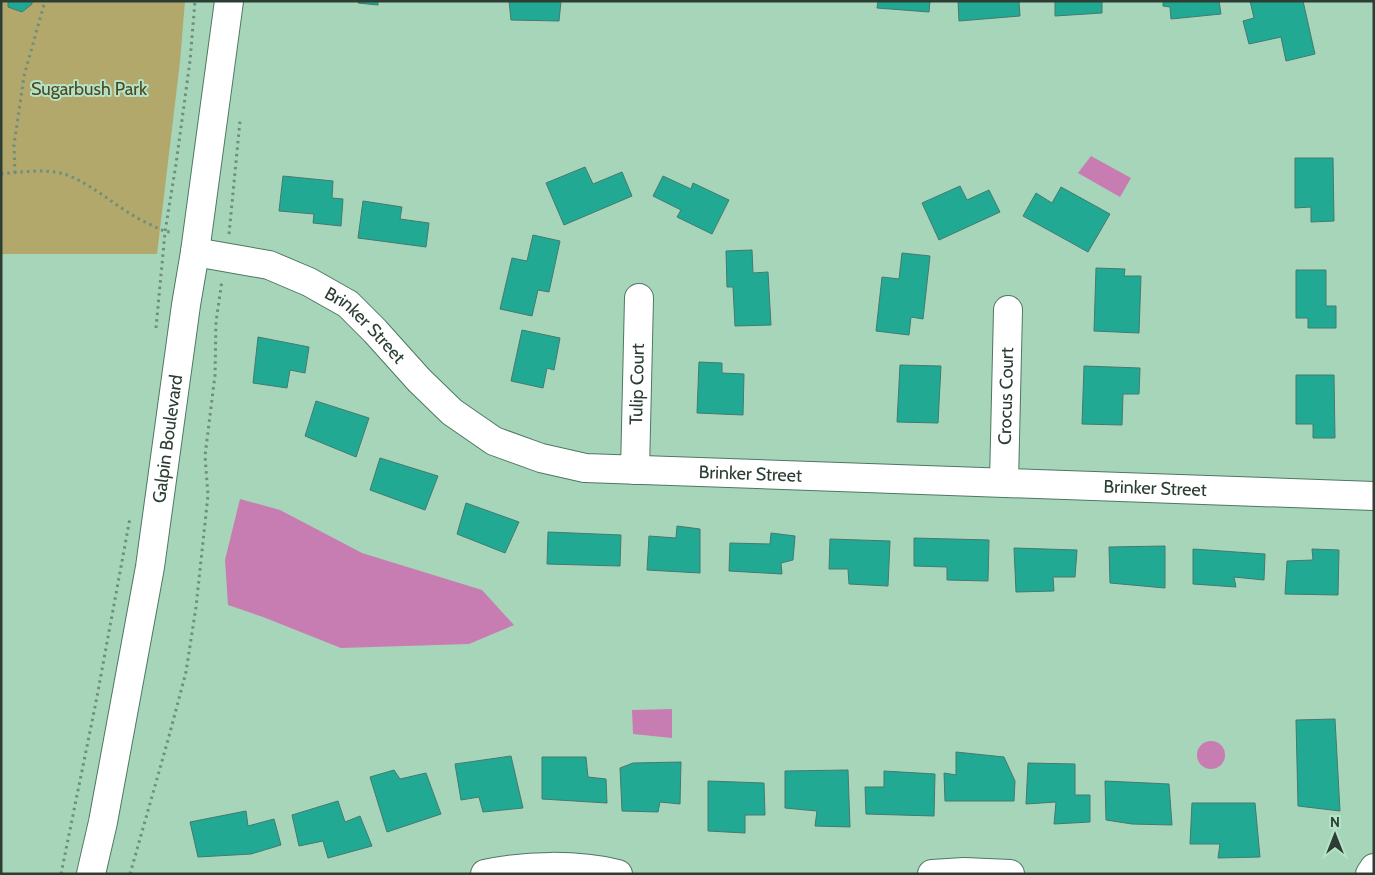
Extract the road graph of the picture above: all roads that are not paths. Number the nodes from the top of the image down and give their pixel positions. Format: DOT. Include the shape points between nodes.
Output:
graph roads {
  1 [pos="229,1"];
  2 [pos="197,243"];
  3 [pos="638,298"];
  4 [pos="1008,310"];
  5 [pos="635,470"];
  6 [pos="1004,482"];
  7 [pos="1374,496"];
  8 [pos="1374,868"];
  9 [pos="91,874"];
  10 [pos="485,874"];
  11 [pos="618,874"];
  12 [pos="932,874"];
  13 [pos="1010,874"];
  14 [pos="1370,874"];
  1 -- 2 [label="street, Galpin Boulevard"];
  2 -- 5 [label="street, Brinker Street" via="226,258 269,265 348,304 452,412 494,441 541,458 585,468"];
  2 -- 9 [label="street, Galpin Boulevard" via="150,567"];
  3 -- 5 [label="street, Tulip Court"];
  4 -- 6 [label="street, Crocus Court"];
  5 -- 6 [label="street, Brinker Street"];
  6 -- 7 [label="street, Brinker Street"];
  8 -- 14 [label="street"];
  10 -- 11 [label="street" via="568,867"];
  12 -- 13 [label="street"];
}
